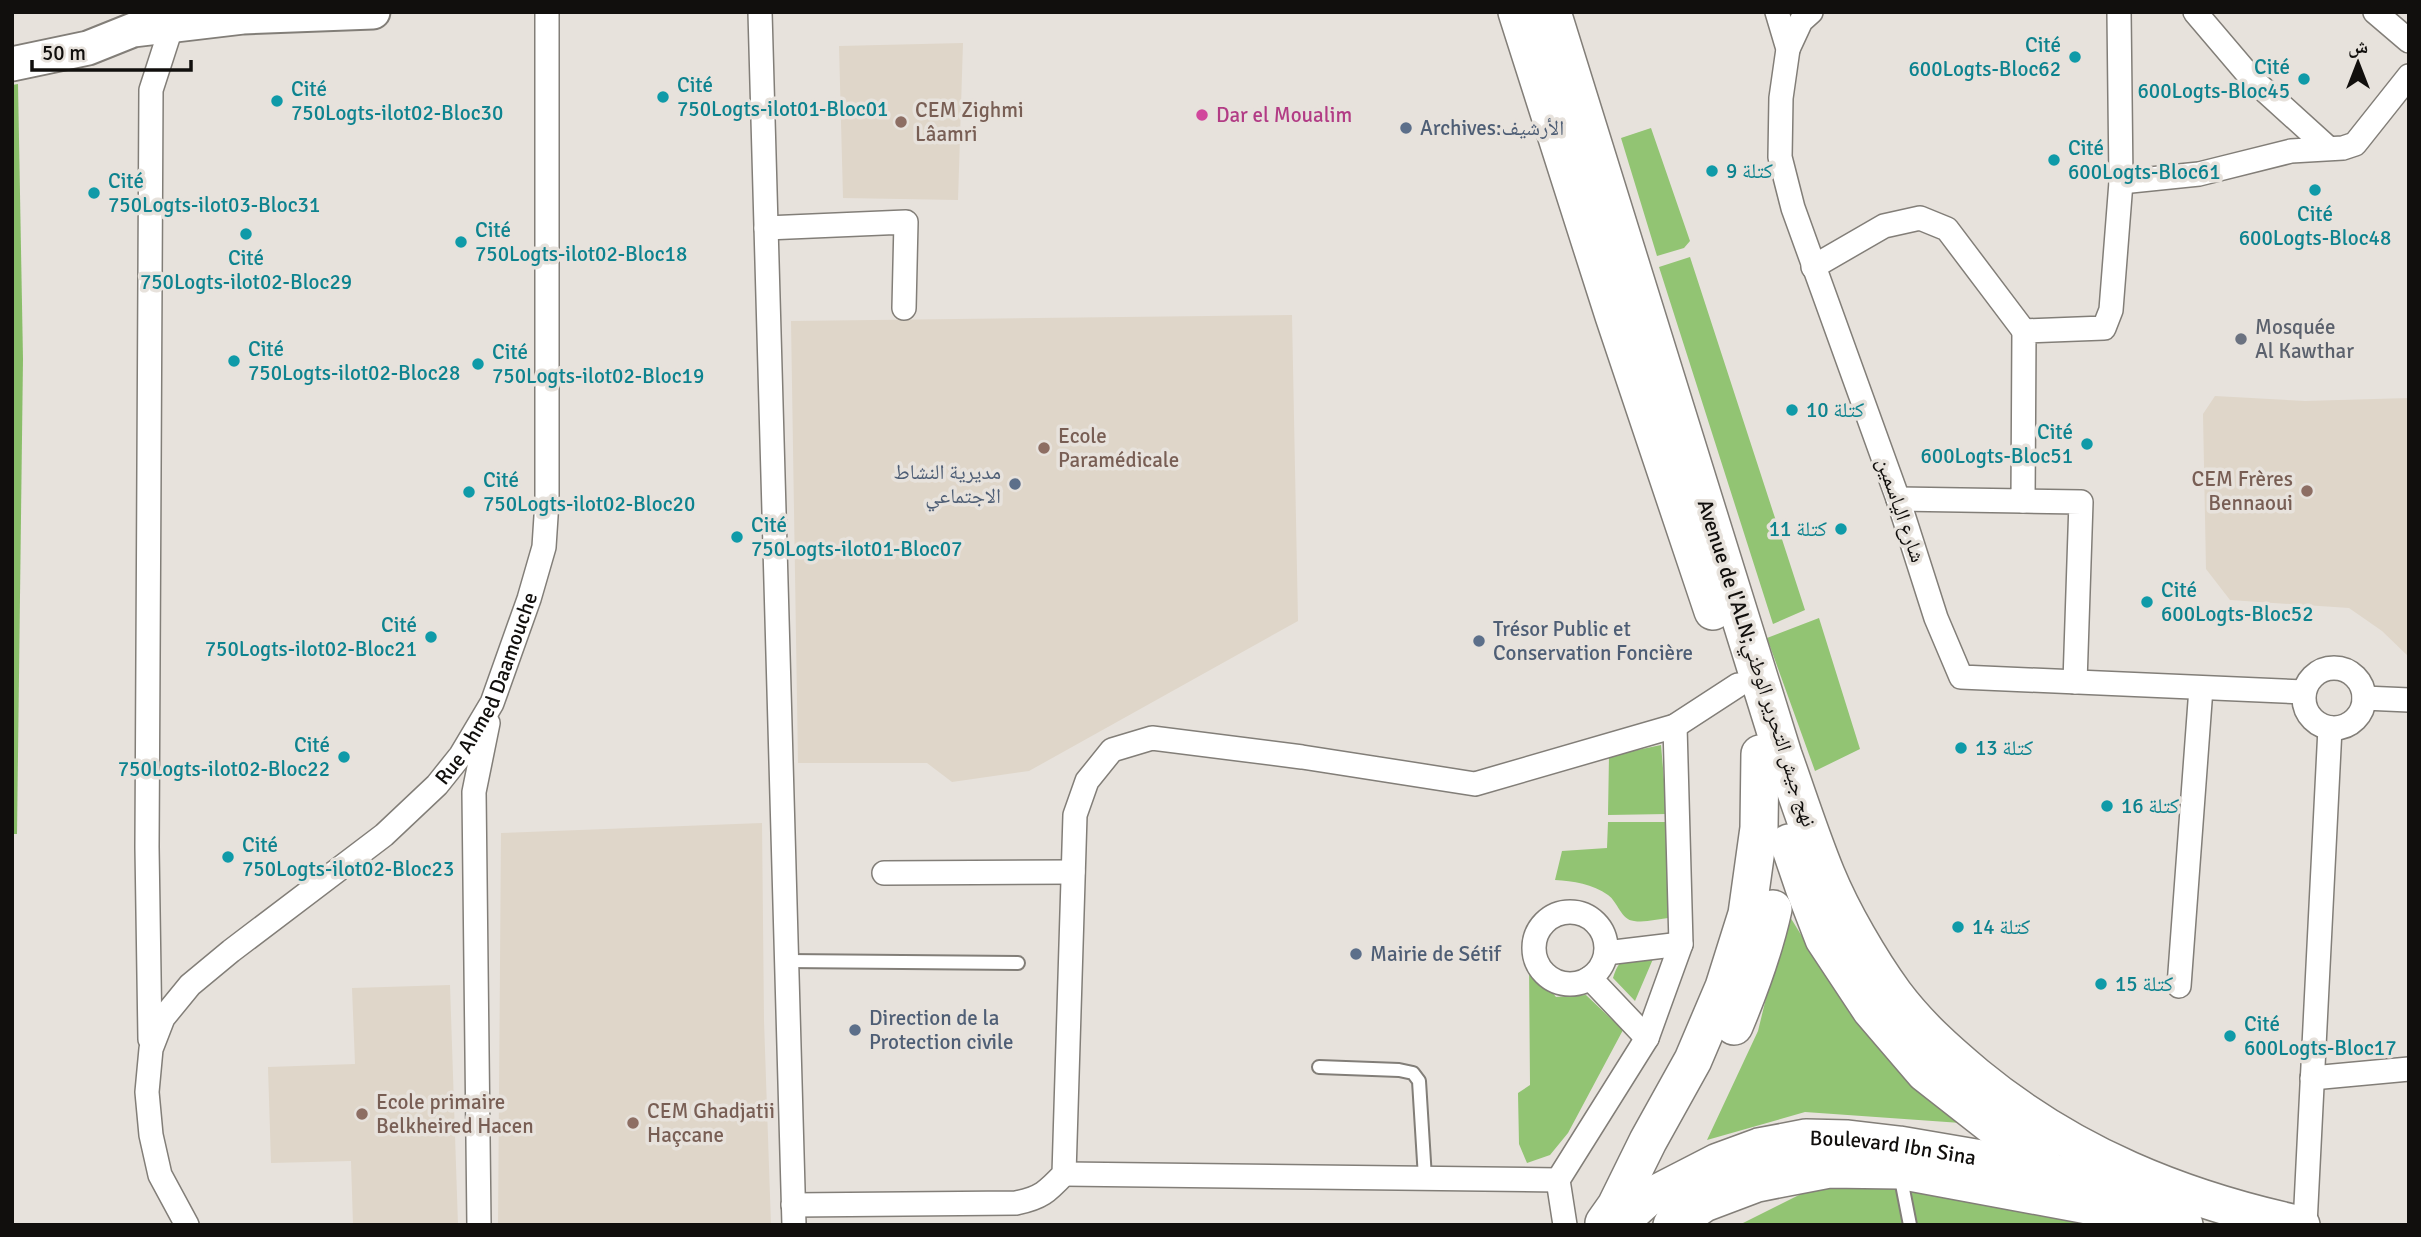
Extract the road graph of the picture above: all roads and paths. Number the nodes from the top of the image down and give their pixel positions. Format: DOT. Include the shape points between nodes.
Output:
graph roads {
  1 [pos="373,12"];
  2 [pos="547,12"];
  3 [pos="760,12"];
  4 [pos="1517,12"];
  5 [pos="1552,12"];
  6 [pos="1777,12"];
  7 [pos="1811,12"];
  8 [pos="2119,12"];
  9 [pos="2195,12"];
  10 [pos="2375,12"];
  11 [pos="172,25"];
  12 [pos="2409,41"];
  13 [pos="1788,49"];
  14 [pos="12,64"];
  15 [pos="2409,76"];
  16 [pos="2327,147"];
  17 [pos="2121,182"];
  18 [pos="766,228"];
  19 [pos="1812,267"];
  20 [pos="904,308"];
  21 [pos="2024,331"];
  22 [pos="1898,499"];
  23 [pos="2023,501"];
  24 [pos="2075,682"];
  25 [pos="1738,685"];
  26 [pos="2201,688"];
  27 [pos="2304,692"];
  28 [pos="2364,698"];
  29 [pos="2409,700"];
  30 [pos="492,703"];
  31 [pos="1675,726"];
  32 [pos="2330,728"];
  33 [pos="1772,754"];
  34 [pos="1780,814"];
  35 [pos="1073,872"];
  36 [pos="884,873"];
  37 [pos="1681,944"];
  38 [pos="1606,953"];
  39 [pos="787,961"];
  40 [pos="1018,963"];
  41 [pos="1590,978"];
  42 [pos="2179,986"];
  43 [pos="1647,1038"];
  44 [pos="151,1049"];
  45 [pos="1319,1067"];
  46 [pos="2409,1069"];
  47 [pos="2312,1078"];
  48 [pos="1899,1170"];
  49 [pos="2050,1171"];
  50 [pos="1064,1174"];
  51 [pos="1425,1178"];
  52 [pos="1558,1180"];
  53 [pos="2152,1181"];
  54 [pos="1639,1212"];
  55 [pos="794,1215"];
  56 [pos="2168,1221"];
  57 [pos="180,1222"];
  58 [pos="479,1225"];
  59 [pos="1565,1225"];
  60 [pos="1603,1225"];
  61 [pos="1617,1225"];
  62 [pos="1672,1225"];
  63 [pos="1910,1225"];
  64 [pos="2303,1225"];
  1 -- 11 [label="street"];
  2 -- 30 [label="street, Rue Ahmed Daamouche" via="544,547"];
  3 -- 18 [label="street"];
  4 -- 25 [label="main road, Avenue de l'ALN;نهج جيش التحرير الوطني"];
  5 -- 33 [label="main road, Avenue de l'ALN;نهج جيش التحرير الوطني"];
  6 -- 13 [label="street, شارع الياسمين"];
  7 -- 13 [label="street" via="1801,21"];
  8 -- 17 [label="street"];
  9 -- 16 [label="street" via="2252,79"];
  10 -- 12 [label="street"];
  11 -- 14 [label="street" via="133,30 88,48"];
  11 -- 44 [label="street" via="151,90 147,847"];
  13 -- 19 [label="street, شارع الياسمين" via="1780,157"];
  15 -- 16 [label="street" via="2355,144"];
  16 -- 17 [label="street" via="2291,151 2199,174"];
  17 -- 21 [label="street" via="2111,310 2104,328"];
  18 -- 20 [label="street" via="906,222"];
  18 -- 39 [label="street"];
  19 -- 21 [label="street" via="1884,226 1920,218 1947,229"];
  19 -- 22 [label="street, شارع الياسمين"];
  21 -- 23 [label="street"];
  22 -- 23 [label="street"];
  22 -- 24 [label="street, شارع الياسمين" via="1936,618 1961,677"];
  23 -- 24 [label="street" via="2081,502"];
  24 -- 26 [label="street, شارع الياسمين"];
  25 -- 31 [label="street"];
  25 -- 33 [label="main road, Avenue de l'ALN;نهج جيش التحرير الوطني"];
  26 -- 27 [label="street, شارع الياسمين"];
  26 -- 42 [label="street"];
  27 -- 28 [label="street" via="2322,670 2342,668 2358,680"];
  27 -- 32 [label="street" via="2313,719"];
  28 -- 29 [label="street"];
  28 -- 32 [label="street" via="2350,724"];
  30 -- 44 [label="street, Rue Ahmed Daamouche" via="437,785 384,835 190,985 163,1018"];
  30 -- 58 [label="street" via="474,792"];
  31 -- 35 [label="street" via="1475,784 1152,738 1112,750 1087,781 1075,815"];
  31 -- 37 [label="street"];
  32 -- 47 [label="street"];
  33 -- 34 [label="main road, Boulevard Ibn Sina"];
  33 -- 53 [label="main road, Avenue de l'ALN;نهج جيش التحرير الوطني" via="1862,944 1894,994 1933,1040 1993,1090 2066,1140"];
  33 -- 60 [label="main road" via="1747,914 1724,987 1693,1060"];
  34 -- 49 [label="main road, Avenue de l'ALN;نهج جيش التحرير الوطني" via="1824,939 1871,1010 1925,1073"];
  34 -- 54 [label="main road, Boulevard Ibn Sina" via="1779,877 1754,978 1718,1063 1674,1137"];
  35 -- 36 [label="street"];
  35 -- 50 [label="street"];
  37 -- 38 [label="street"];
  37 -- 43 [label="street"];
  38 -- 41 [label="street"];
  38 -- 41 [label="street" via="1601,929 1583,914 1559,914 1540,928 1535,952 1545,973 1567,984"];
  39 -- 40 [label="lane"];
  39 -- 55 [label="street"];
  41 -- 43 [label="street"];
  43 -- 52 [label="street"];
  44 -- 57 [label="street, Rue Ahmed Daamouche" via="147,1092 151,1135 160,1175"];
  45 -- 51 [label="lane" via="1413,1073 1419,1081"];
  46 -- 47 [label="street"];
  47 -- 64 [label="street"];
  48 -- 56 [label="main road"];
  48 -- 62 [label="main road" via="1829,1169 1757,1183 1704,1203"];
  48 -- 63 [label="lane"];
  49 -- 53 [label="main road, Boulevard Ibn Sina"];
  49 -- 54 [label="main road, Boulevard Ibn Sina" via="1899,1144 1806,1139 1759,1147 1718,1162"];
  49 -- 56 [label="main road"];
  50 -- 51 [label="street"];
  50 -- 55 [label="street" via="1036,1199 1016,1203"];
  51 -- 52 [label="street"];
  52 -- 59 [label="street"];
  53 -- 64 [label="main road"];
  54 -- 61 [label="main road, Boulevard Ibn Sina"];
}
